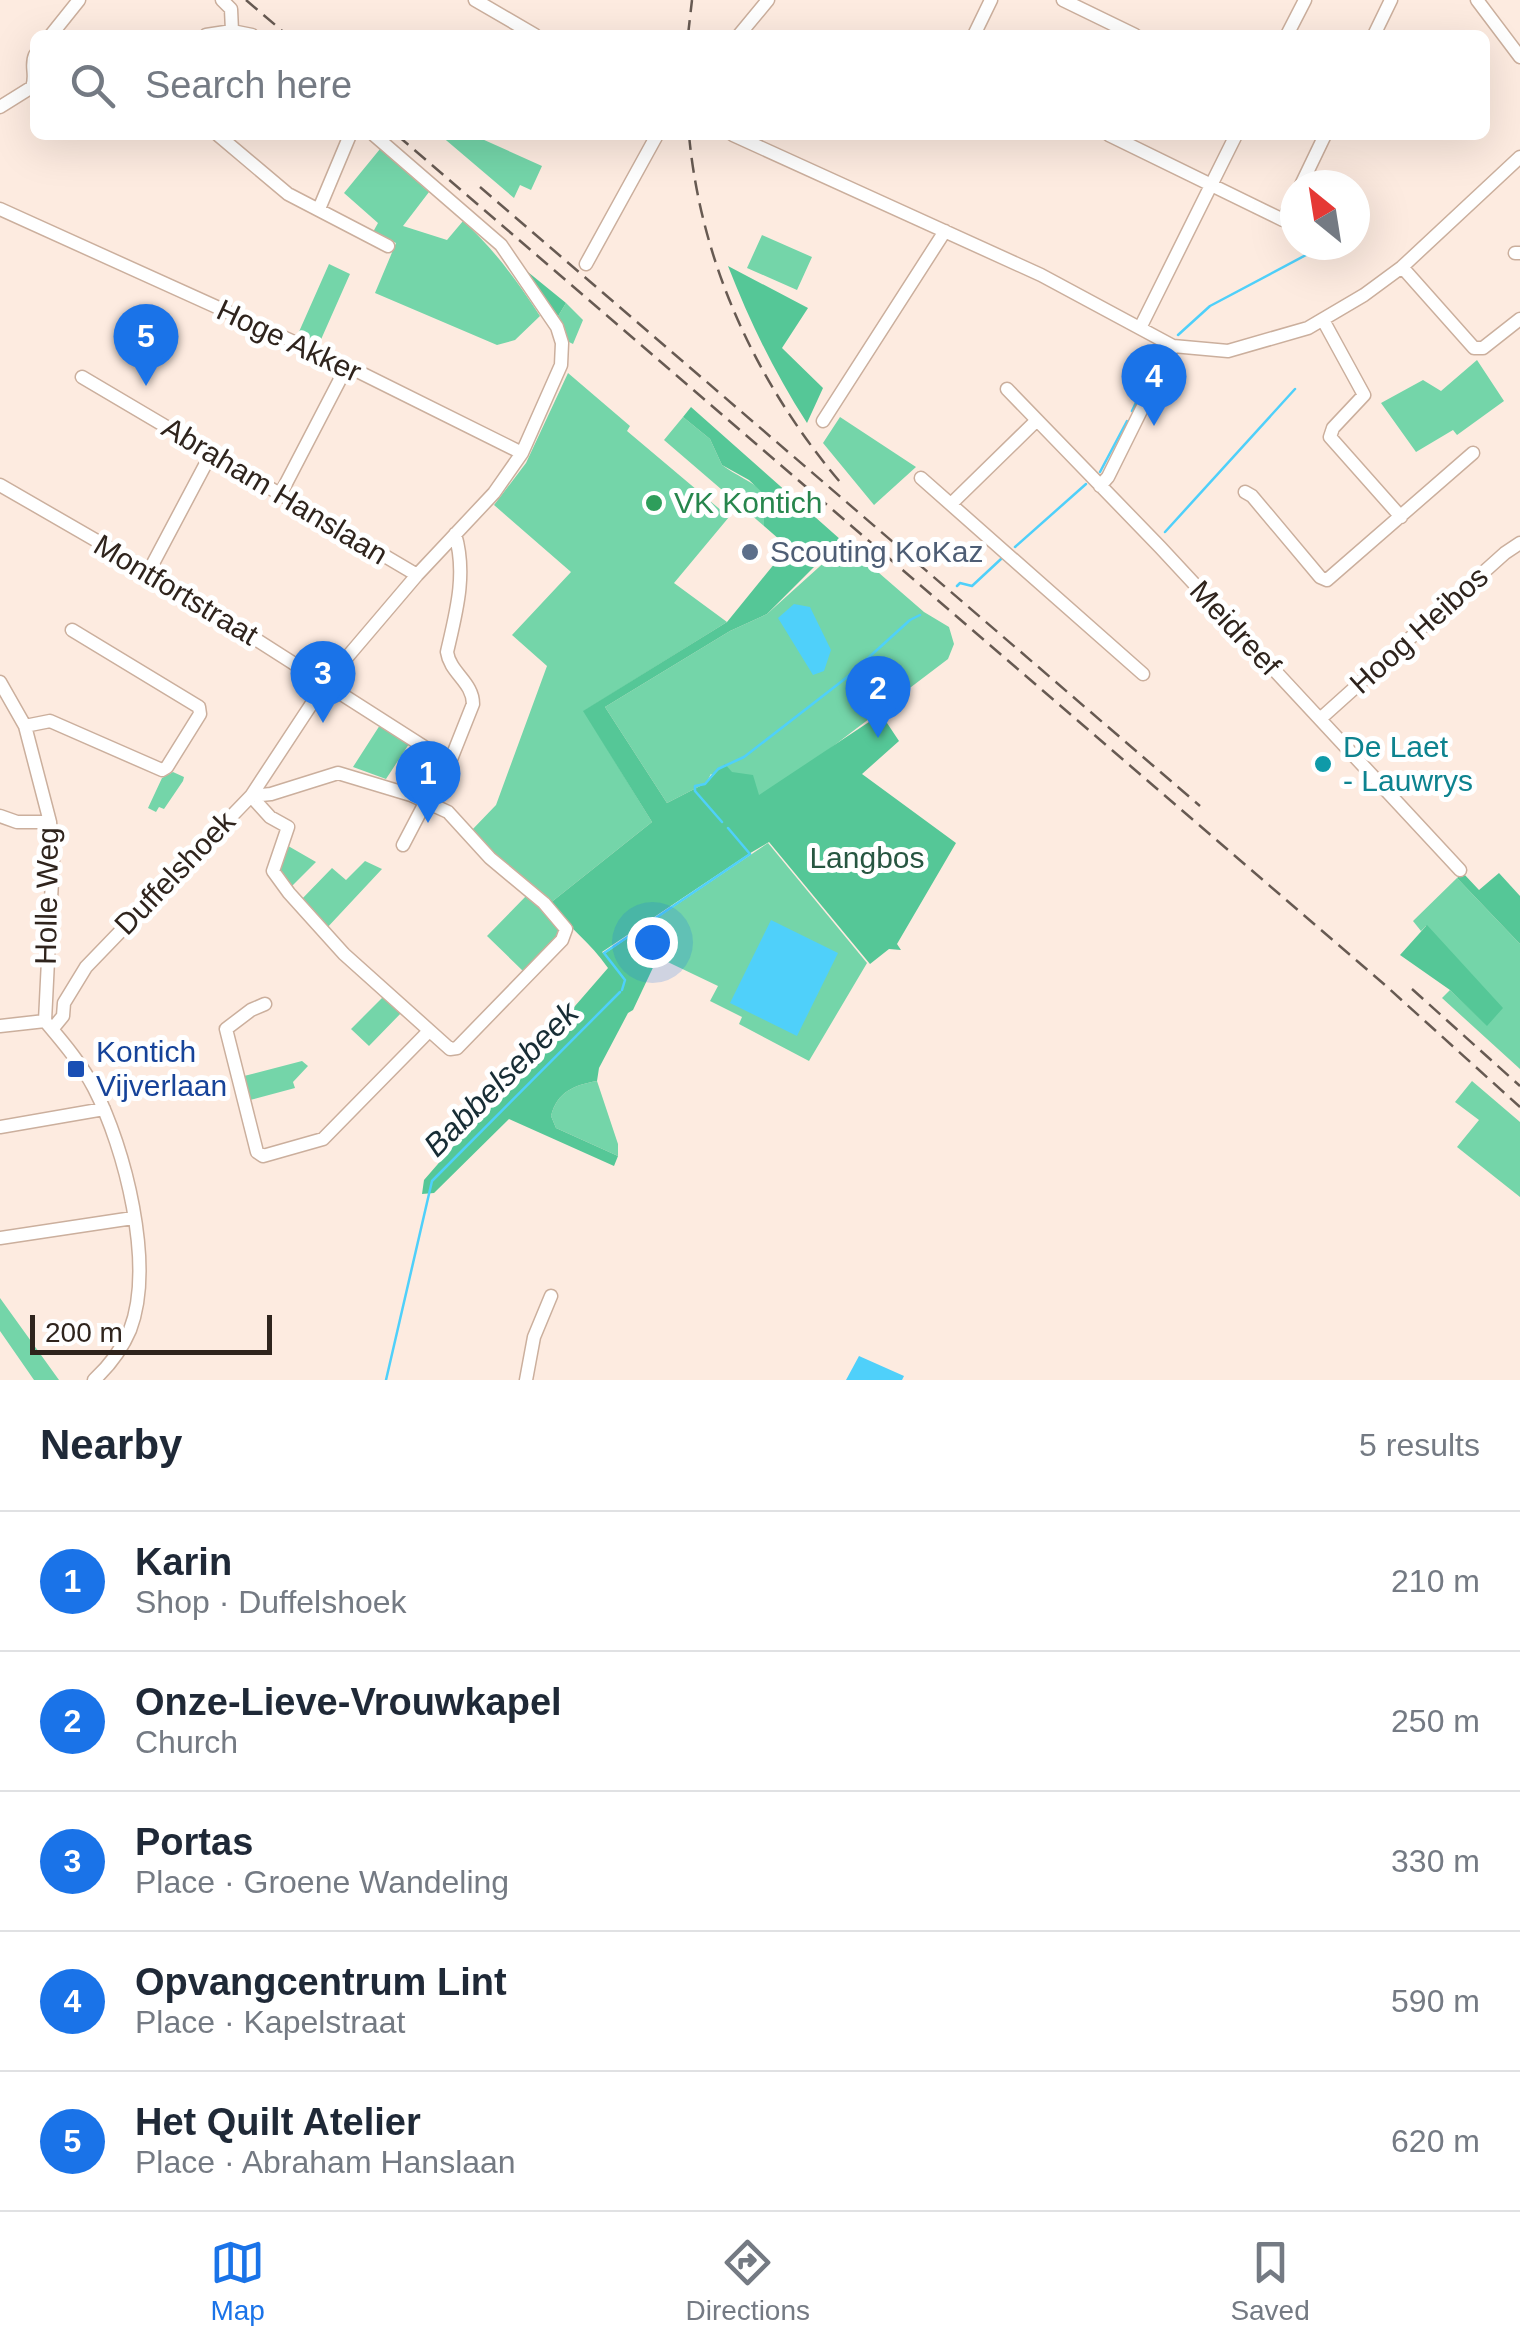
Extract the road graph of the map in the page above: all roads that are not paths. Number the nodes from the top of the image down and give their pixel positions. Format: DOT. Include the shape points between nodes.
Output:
graph roads {
  1 [pos="79,0"];
  2 [pos="768,0"];
  3 [pos="991,0"];
  4 [pos="1063,0"];
  5 [pos="1305,0"];
  6 [pos="1391,0"];
  7 [pos="1477,0"];
  8 [pos="477,3"];
  9 [pos="227,4"];
  10 [pos="55,30"];
  11 [pos="232,30"];
  12 [pos="526,30"];
  13 [pos="743,30"];
  14 [pos="976,30"];
  15 [pos="1125,30"];
  16 [pos="1290,30"];
  17 [pos="1376,30"];
  18 [pos="1520,57"];
  19 [pos="30,88"];
  20 [pos="0,108"];
  21 [pos="224,140"];
  22 [pos="348,140"];
  23 [pos="380,140"];
  24 [pos="654,140"];
  25 [pos="744,140"];
  26 [pos="1119,140"];
  27 [pos="1233,140"];
  28 [pos="1322,140"];
  29 [pos="1520,156"];
  30 [pos="1308,170"];
  31 [pos="1210,184"];
  32 [pos="0,209"];
  33 [pos="319,209"];
  34 [pos="1280,218"];
  35 [pos="945,231"];
  36 [pos="388,246"];
  37 [pos="586,264"];
  38 [pos="1402,266"];
  39 [pos="1520,320"];
  40 [pos="1320,322"];
  41 [pos="1140,328"];
  42 [pos="1173,346"];
  43 [pos="347,366"];
  44 [pos="82,377"];
  45 [pos="1007,389"];
  46 [pos="823,421"];
  47 [pos="1036,422"];
  48 [pos="212,452"];
  49 [pos="522,453"];
  50 [pos="1473,454"];
  51 [pos="921,478"];
  52 [pos="0,485"];
  53 [pos="1100,486"];
  54 [pos="1245,492"];
  55 [pos="280,493"];
  56 [pos="951,504"];
  57 [pos="1401,517"];
  58 [pos="456,534"];
  59 [pos="1520,544"];
  60 [pos="149,571"];
  61 [pos="416,575"];
  62 [pos="72,630"];
  63 [pos="1143,674"];
  64 [pos="0,682"];
  65 [pos="326,682"];
  66 [pos="1320,718"];
  67 [pos="25,726"];
  68 [pos="450,764"];
  69 [pos="251,796"];
  70 [pos="426,801"];
  71 [pos="0,816"];
  72 [pos="50,822"];
  73 [pos="402,846"];
  74 [pos="1460,870"];
  75 [pos="48,1000"];
  76 [pos="64,1004"];
  77 [pos="265,1004"];
  78 [pos="49,1024"];
  79 [pos="0,1026"];
  80 [pos="430,1031"];
  81 [pos="104,1109"];
  82 [pos="0,1127"];
  83 [pos="133,1218"];
  84 [pos="0,1238"];
  85 [pos="551,1296"];
  86 [pos="94,1380"];
  87 [pos="526,1380"];
  1 -- 10 [label="street"];
  2 -- 13 [label="street"];
  3 -- 14 [label="street"];
  4 -- 15 [label="street"];
  5 -- 16 [label="street"];
  6 -- 17 [label="street"];
  7 -- 18 [label="street"];
  8 -- 12 [label="street"];
  9 -- 11 [label="street"];
  19 -- 20 [label="street"];
  21 -- 33 [label="street" via="288,194"];
  22 -- 33 [label="street"];
  23 -- 49 [label="street" via="500,246 555,325 561,365"];
  24 -- 37 [label="street"];
  25 -- 35 [label="street"];
  26 -- 31 [label="street"];
  27 -- 31 [label="street"];
  28 -- 30 [label="street"];
  29 -- 38 [label="street"];
  31 -- 34 [label="street"];
  31 -- 41 [label="street"];
  32 -- 43 [label="street, Hoge Akker"];
  33 -- 36 [label="street"];
  35 -- 41 [label="street"];
  35 -- 46 [label="street"];
  38 -- 39 [label="street" via="1474,348 1484,348"];
  38 -- 40 [label="street"];
  40 -- 42 [label="street" via="1228,351"];
  40 -- 57 [label="street" via="1363,389 1330,437"];
  41 -- 42 [label="street"];
  42 -- 53 [label="street"];
  43 -- 49 [label="street, Hoge Akker"];
  43 -- 55 [label="street"];
  44 -- 48 [label="street, Abraham Hanslaan"];
  45 -- 47 [label="street, Meidreef"];
  47 -- 53 [label="street, Meidreef"];
  47 -- 56 [label="street"];
  48 -- 55 [label="street, Abraham Hanslaan"];
  48 -- 60 [label="street"];
  49 -- 58 [label="street"];
  50 -- 57 [label="street"];
  51 -- 56 [label="street"];
  52 -- 60 [label="street, Montfortstraat"];
  53 -- 66 [label="street, Meidreef"];
  54 -- 57 [label="street" via="1327,580"];
  55 -- 61 [label="street, Abraham Hanslaan"];
  56 -- 63 [label="street"];
  58 -- 61 [label="street"];
  58 -- 68 [label="street" via="460,597 446,652 473,704"];
  59 -- 66 [label="street, Hoog Heibos"];
  60 -- 65 [label="street, Montfortstraat"];
  61 -- 65 [label="street"];
  62 -- 67 [label="street" via="199,707 200,714 160,770 50,721"];
  64 -- 67 [label="street, Holle Weg"];
  65 -- 68 [label="street, Montfortstraat"];
  65 -- 69 [label="street"];
  66 -- 74 [label="street, Meidreef"];
  67 -- 72 [label="street, Holle Weg"];
  68 -- 70 [label="street"];
  69 -- 70 [label="street, Duffelshoek" via="338,773"];
  69 -- 76 [label="street, Duffelshoek" via="86,966"];
  69 -- 80 [label="street" via="288,827 273,867 281,884 344,954"];
  70 -- 73 [label="street"];
  70 -- 80 [label="street, Duffelshoek" via="448,812 566,929 457,1048"];
  71 -- 72 [label="street"];
  72 -- 75 [label="street, Holle Weg"];
  75 -- 76 [label="street"];
  75 -- 78 [label="street"];
  76 -- 78 [label="street, Duffelshoek" via="63,1016"];
  77 -- 80 [label="street" via="226,1028 263,1156 323,1140"];
  78 -- 79 [label="street"];
  78 -- 81 [label="street"];
  81 -- 82 [label="street"];
  81 -- 83 [label="street"];
  83 -- 84 [label="street"];
  83 -- 86 [label="street" via="135,1309 122,1346"];
  85 -- 87 [label="street"];
}
